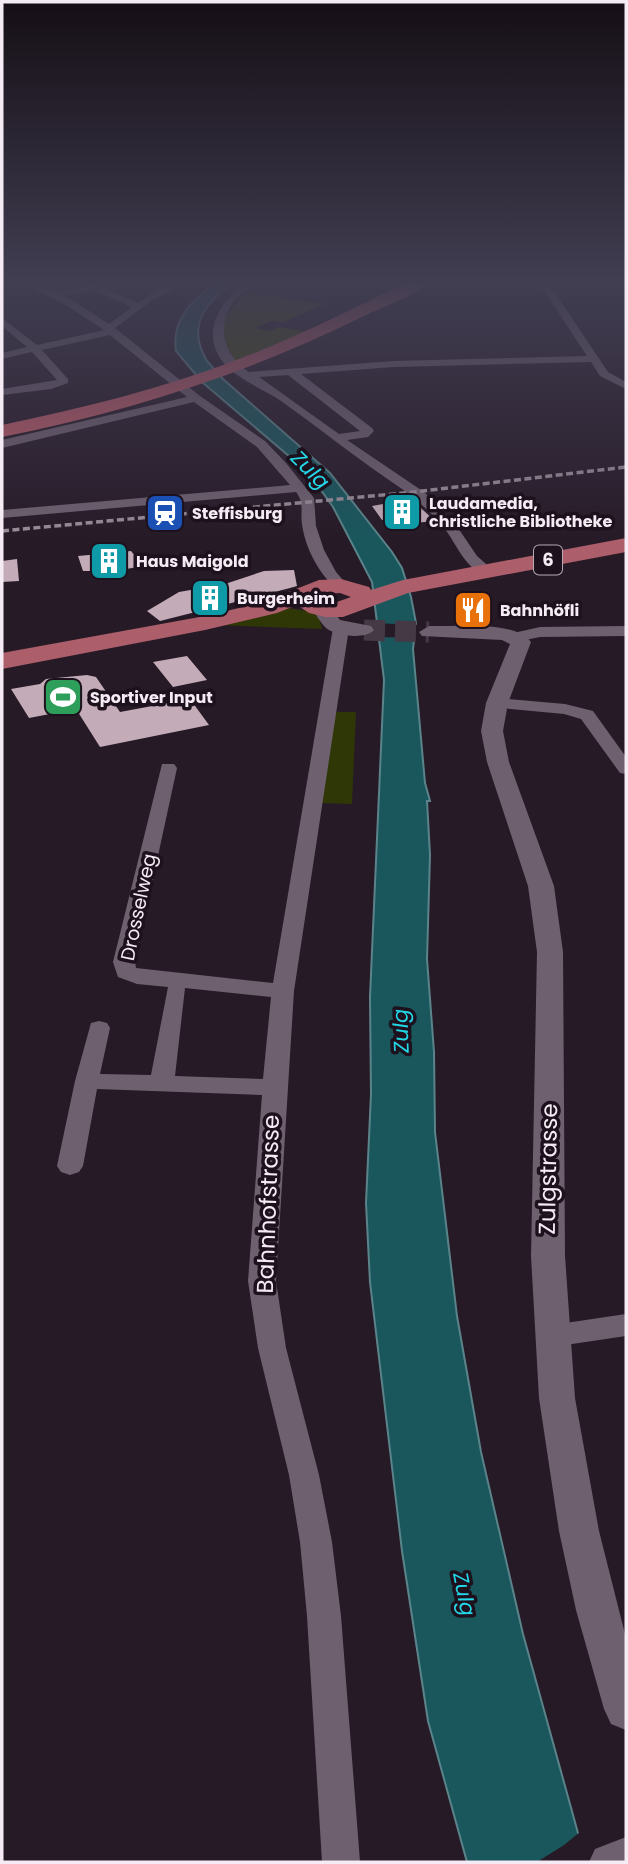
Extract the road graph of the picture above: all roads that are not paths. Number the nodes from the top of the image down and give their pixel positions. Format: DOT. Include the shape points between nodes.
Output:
graph roads {
  1 [pos="52,368"];
  2 [pos="159,368"];
  3 [pos="322,368"];
  4 [pos="600,368"];
  5 [pos="245,369"];
  6 [pos="288,370"];
  7 [pos="626,386"];
  8 [pos="2,392"];
  9 [pos="196,398"];
  10 [pos="2,431"];
  11 [pos="336,438"];
  12 [pos="2,444"];
  13 [pos="300,488"];
  14 [pos="2,514"];
  15 [pos="626,545"];
  16 [pos="487,571"];
  17 [pos="340,600"];
  18 [pos="626,631"];
  19 [pos="429,632"];
  20 [pos="516,637"];
  21 [pos="2,661"];
  22 [pos="497,703"];
  23 [pos="625,764"];
  24 [pos="168,768"];
  25 [pos="176,991"];
  26 [pos="283,991"];
  27 [pos="99,1028"];
  28 [pos="87,1081"];
  29 [pos="162,1083"];
  30 [pos="274,1087"];
  31 [pos="70,1167"];
  32 [pos="626,1325"];
  33 [pos="552,1336"];
  34 [pos="626,1709"];
  35 [pos="626,1856"];
  36 [pos="341,1862"];
  37 [pos="608,1862"];
  1 -- 8 [label="street" via="64,382"];
  2 -- 9 [label="street"];
  3 -- 6 [label="street"];
  4 -- 7 [label="street"];
  5 -- 6 [label="street"];
  5 -- 10 [label="highway"];
  5 -- 11 [label="street"];
  6 -- 11 [label="street" via="368,431"];
  9 -- 12 [label="street"];
  9 -- 13 [label="street" via="267,449"];
  11 -- 16 [label="street" via="418,495"];
  13 -- 14 [label="street"];
  13 -- 17 [label="street, Bahnhofstrasse" via="310,504 309,520"];
  15 -- 16 [label="main road, 6"];
  16 -- 17 [label="main road, 6"];
  17 -- 21 [label="main road, 6" via="268,608"];
  17 -- 26 [label="street, Bahnhofstrasse"];
  18 -- 20 [label="street"];
  19 -- 20 [label="street"];
  20 -- 22 [label="street, Zulgstrasse" via="521,644"];
  22 -- 23 [label="street" via="583,713"];
  22 -- 33 [label="street, Zulgstrasse" via="493,742 541,886 550,952 547,1208"];
  24 -- 26 [label="street, Drosselweg" via="124,962 126,972 137,977"];
  25 -- 29 [label="street"];
  26 -- 30 [label="street, Bahnhofstrasse"];
  27 -- 28 [label="street"];
  28 -- 29 [label="street"];
  28 -- 31 [label="street"];
  29 -- 30 [label="street"];
  30 -- 36 [label="street, Bahnhofstrasse" via="262,1280 270,1337 316,1542"];
  32 -- 33 [label="street"];
  33 -- 34 [label="street, Zulgstrasse" via="557,1398 579,1531"];
  35 -- 37 [label="street"];
}
